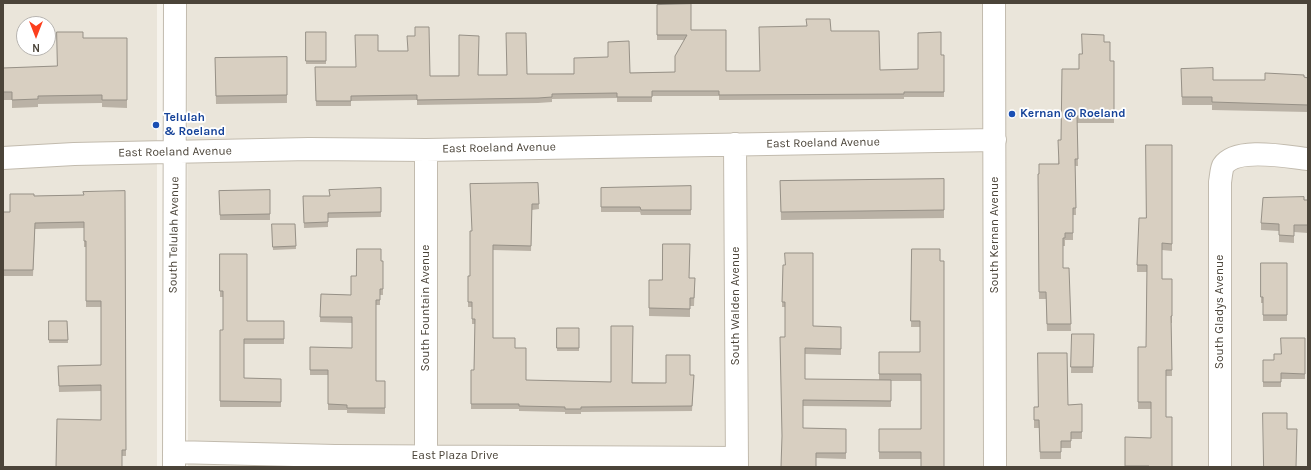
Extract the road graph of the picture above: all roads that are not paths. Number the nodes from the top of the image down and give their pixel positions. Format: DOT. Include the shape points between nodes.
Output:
graph roads {
  1 [pos="175,3"];
  2 [pos="994,3"];
  3 [pos="995,140"];
  4 [pos="735,144"];
  5 [pos="426,150"];
  6 [pos="175,153"];
  7 [pos="3,158"];
  8 [pos="1308,159"];
  9 [pos="174,460"];
  10 [pos="426,462"];
  11 [pos="737,463"];
  12 [pos="995,467"];
  13 [pos="1220,467"];
  1 -- 6 [label="street, South Telulah Avenue"];
  2 -- 3 [label="street, South Kernan Avenue"];
  3 -- 4 [label="street, East Roeland Avenue"];
  3 -- 12 [label="street, South Kernan Avenue"];
  4 -- 5 [label="street, East Roeland Avenue"];
  4 -- 11 [label="street, South Walden Avenue"];
  5 -- 6 [label="street, East Roeland Avenue" via="309,149"];
  5 -- 10 [label="street, South Fountain Avenue"];
  6 -- 7 [label="street, East Roeland Avenue"];
  6 -- 9 [label="street, South Telulah Avenue"];
  8 -- 13 [label="street, South Gladys Avenue" via="1239,156 1223,166 1220,182"];
  9 -- 10 [label="street, East Plaza Drive"];
  10 -- 11 [label="street, East Plaza Drive"];
}
